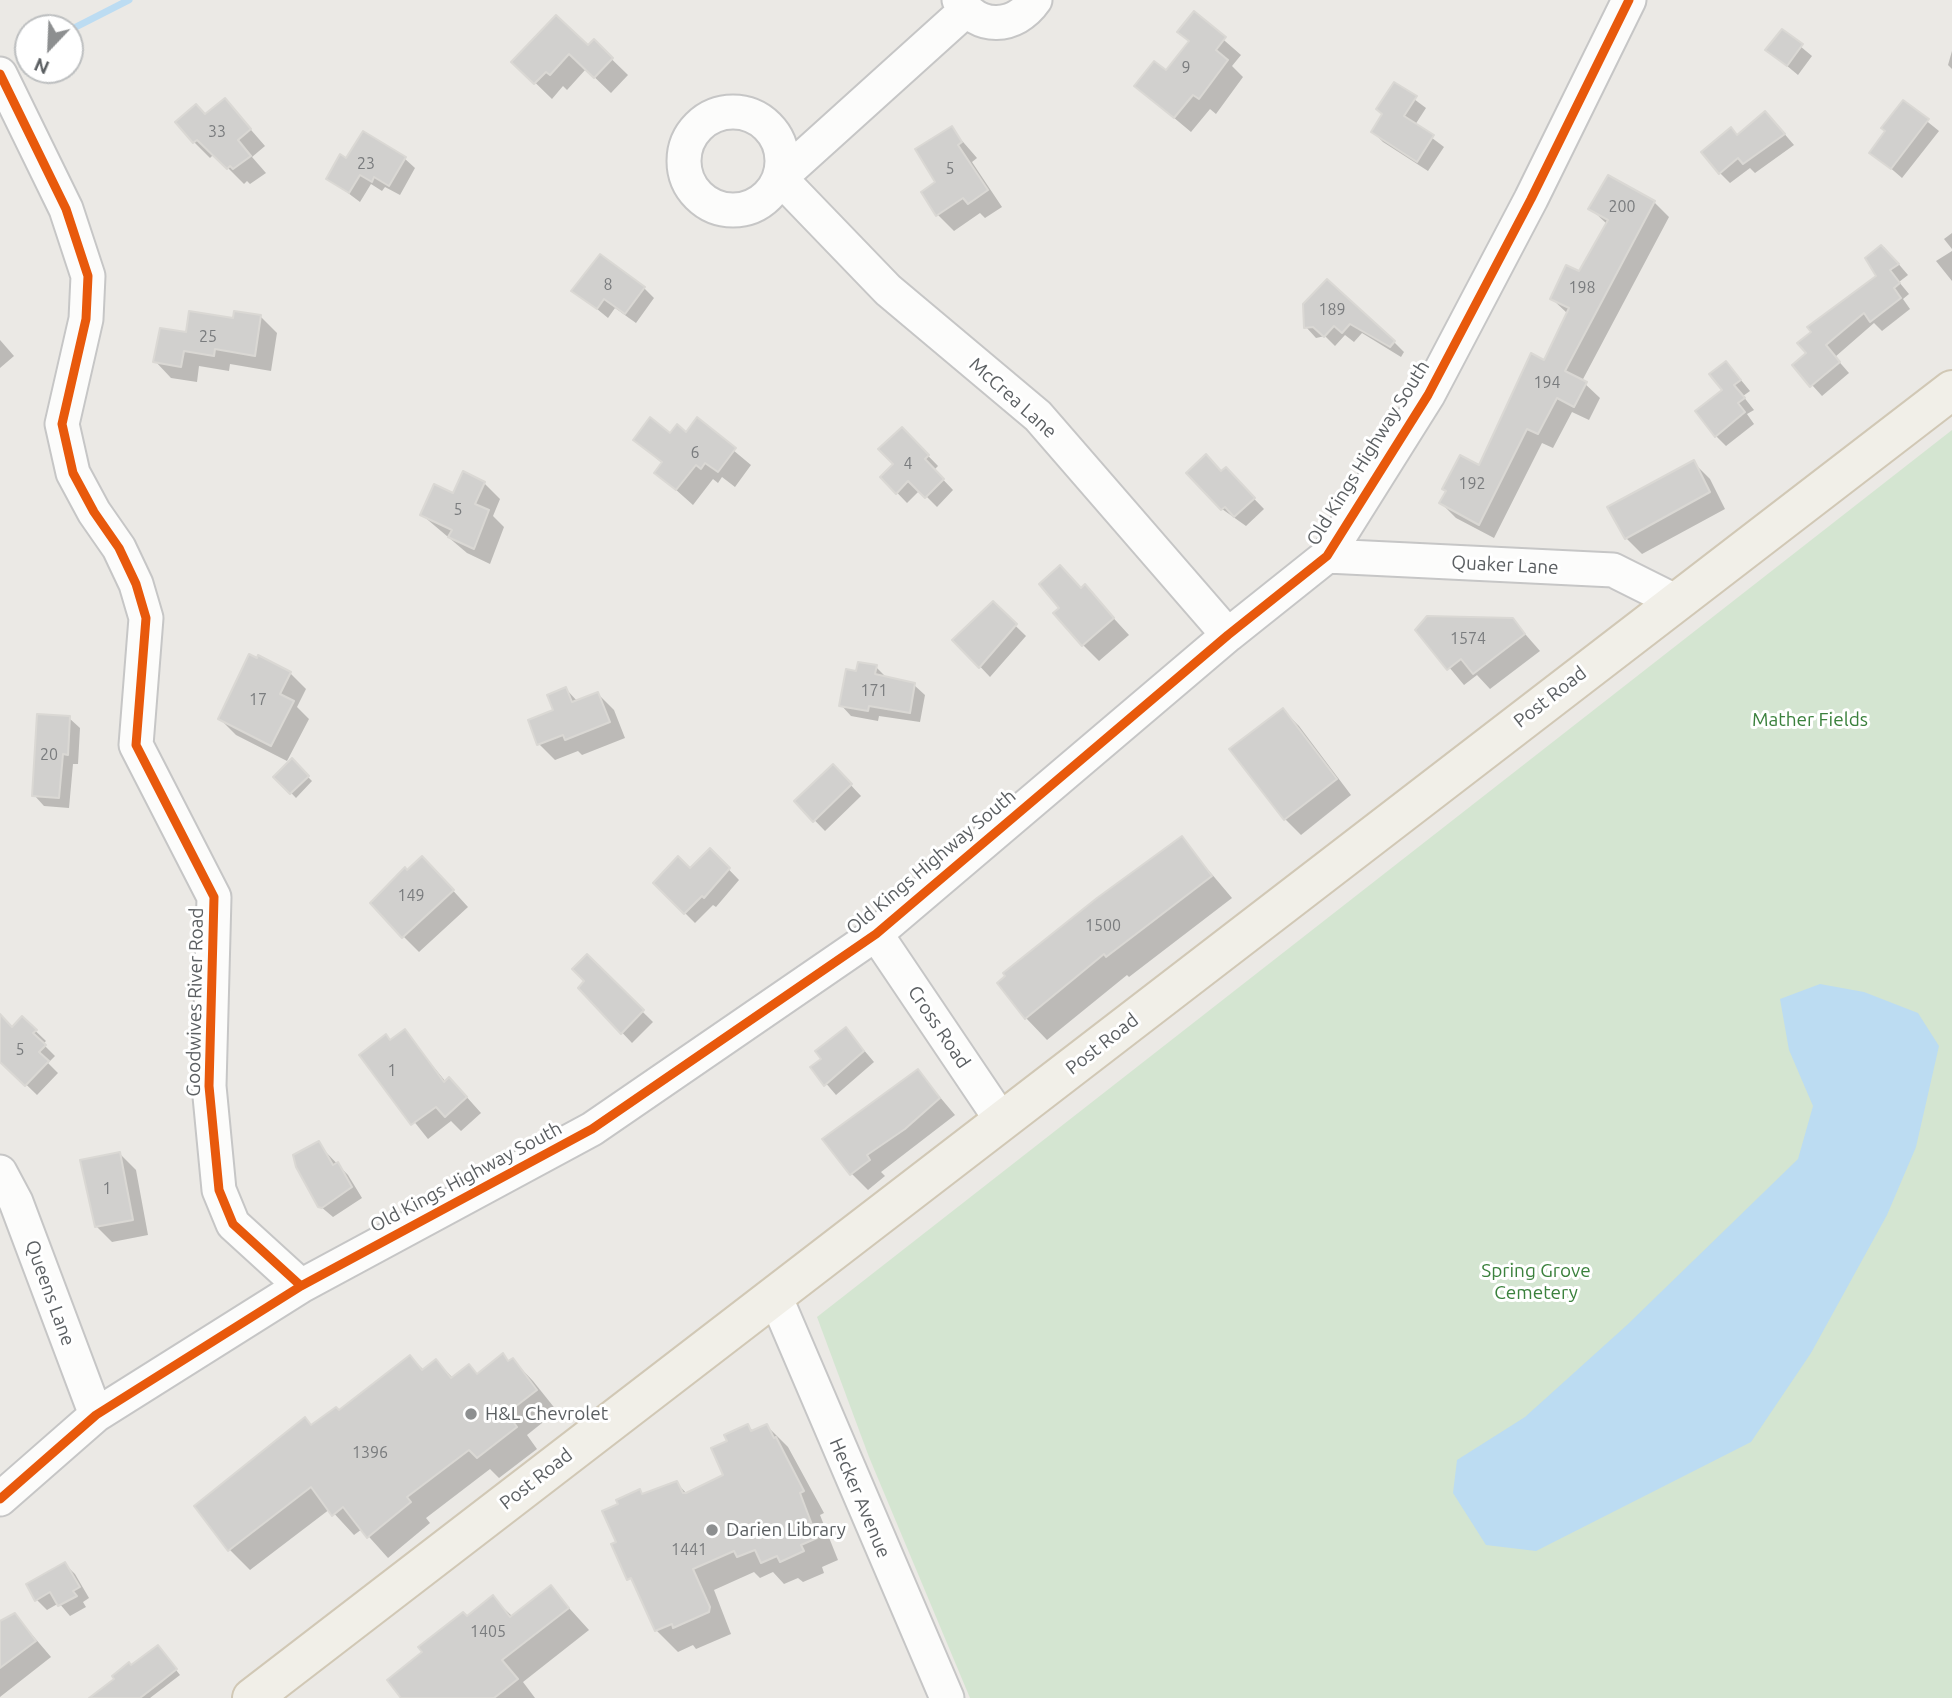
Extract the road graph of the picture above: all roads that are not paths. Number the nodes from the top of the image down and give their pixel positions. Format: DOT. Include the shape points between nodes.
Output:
graph roads {
  1 [pos="1035,0"];
  2 [pos="1629,0"];
  3 [pos="962,5"];
  4 [pos="0,74"];
  5 [pos="1952,390"];
  6 [pos="1327,556"];
  7 [pos="1675,601"];
  8 [pos="1228,635"];
  9 [pos="876,934"];
  10 [pos="1002,1121"];
  11 [pos="0,1172"];
  12 [pos="301,1286"];
  13 [pos="775,1296"];
  14 [pos="96,1415"];
  15 [pos="0,1499"];
  16 [pos="252,1698"];
  17 [pos="947,1698"];
  1 -- 3 [label="street, McCrea Lane" via="1013,21 996,24 979,20"];
  2 -- 6 [label="street, Old Kings Highway South" via="1428,395"];
  3 -- 8 [label="street, McCrea Lane" via="780,178 888,290 1038,416"];
  4 -- 12 [label="street, Goodwives River Road" via="66,209 88,276 86,319 62,424 74,473 119,548 146,618 136,745 214,897 209,1086 219,1191 233,1224"];
  5 -- 7 [label="main road, Post Road"];
  6 -- 7 [label="street, Quaker Lane" via="1613,570"];
  6 -- 8 [label="street, Old Kings Highway South"];
  7 -- 10 [label="main road, Post Road"];
  8 -- 9 [label="street, Old Kings Highway South"];
  9 -- 10 [label="street, Cross Road"];
  9 -- 12 [label="street, Old Kings Highway South" via="592,1129"];
  10 -- 13 [label="main road, Post Road"];
  11 -- 14 [label="street, Queens Lane" via="16,1202"];
  12 -- 14 [label="street, Old Kings Highway South"];
  13 -- 16 [label="main road, Post Road"];
  13 -- 17 [label="street, Hecker Avenue"];
  14 -- 15 [label="street, Old Kings Highway South"];
}
